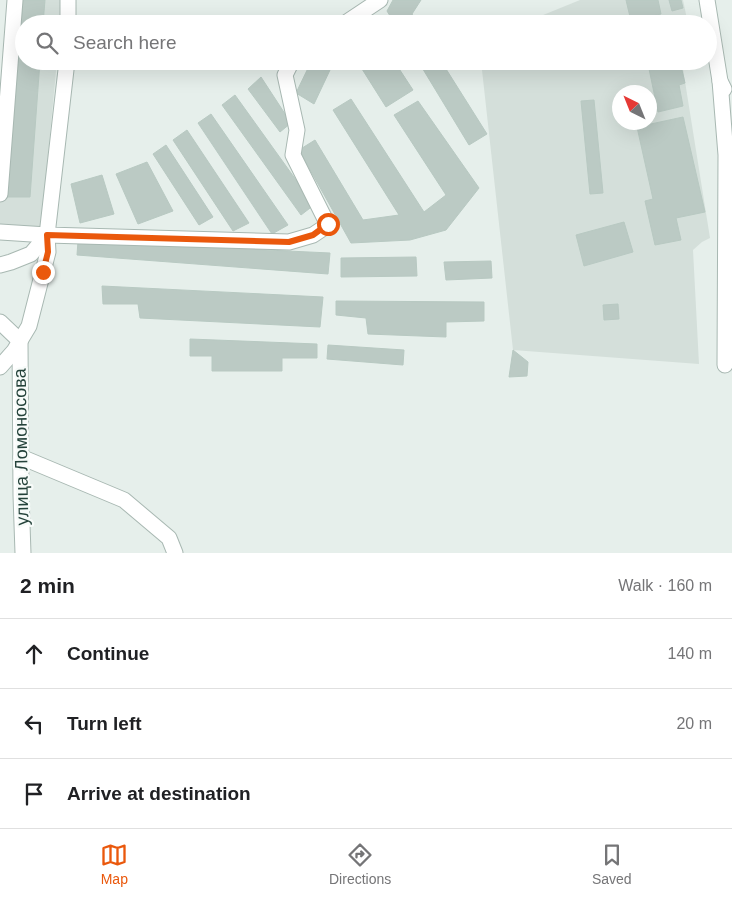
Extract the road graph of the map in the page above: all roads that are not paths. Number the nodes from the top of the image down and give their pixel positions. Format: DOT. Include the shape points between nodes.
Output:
graph roads {
  1 [pos="15,0"];
  2 [pos="68,0"];
  3 [pos="380,0"];
  4 [pos="707,0"];
  5 [pos="68,15"];
  6 [pos="358,15"];
  7 [pos="709,15"];
  8 [pos="717,62"];
  9 [pos="66,70"];
  10 [pos="288,70"];
  11 [pos="5,76"];
  12 [pos="720,81"];
  13 [pos="732,109"];
  14 [pos="0,194"];
  15 [pos="0,232"];
  16 [pos="47,235"];
  17 [pos="0,265"];
  18 [pos="0,322"];
  19 [pos="20,341"];
  20 [pos="725,365"];
  21 [pos="0,367"];
  22 [pos="21,457"];
  23 [pos="23,553"];
  24 [pos="175,553"];
  1 -- 11 [label="street"];
  2 -- 5 [label="street"];
  3 -- 6 [label="street"];
  4 -- 7 [label="street"];
  8 -- 12 [label="street"];
  9 -- 16 [label="street"];
  10 -- 16 [label="street" via="285,75 297,130 293,155 328,224 313,235 289,242"];
  11 -- 14 [label="street"];
  12 -- 13 [label="street"];
  12 -- 20 [label="street" via="726,156"];
  15 -- 16 [label="street"];
  16 -- 17 [label="street" via="32,254"];
  16 -- 19 [label="street" via="48,252 29,326"];
  18 -- 19 [label="street"];
  19 -- 21 [label="street"];
  19 -- 22 [label="street, улица Ломоносова"];
  22 -- 23 [label="street, улица Ломоносова"];
  22 -- 24 [label="street" via="124,500 170,538"];
}
